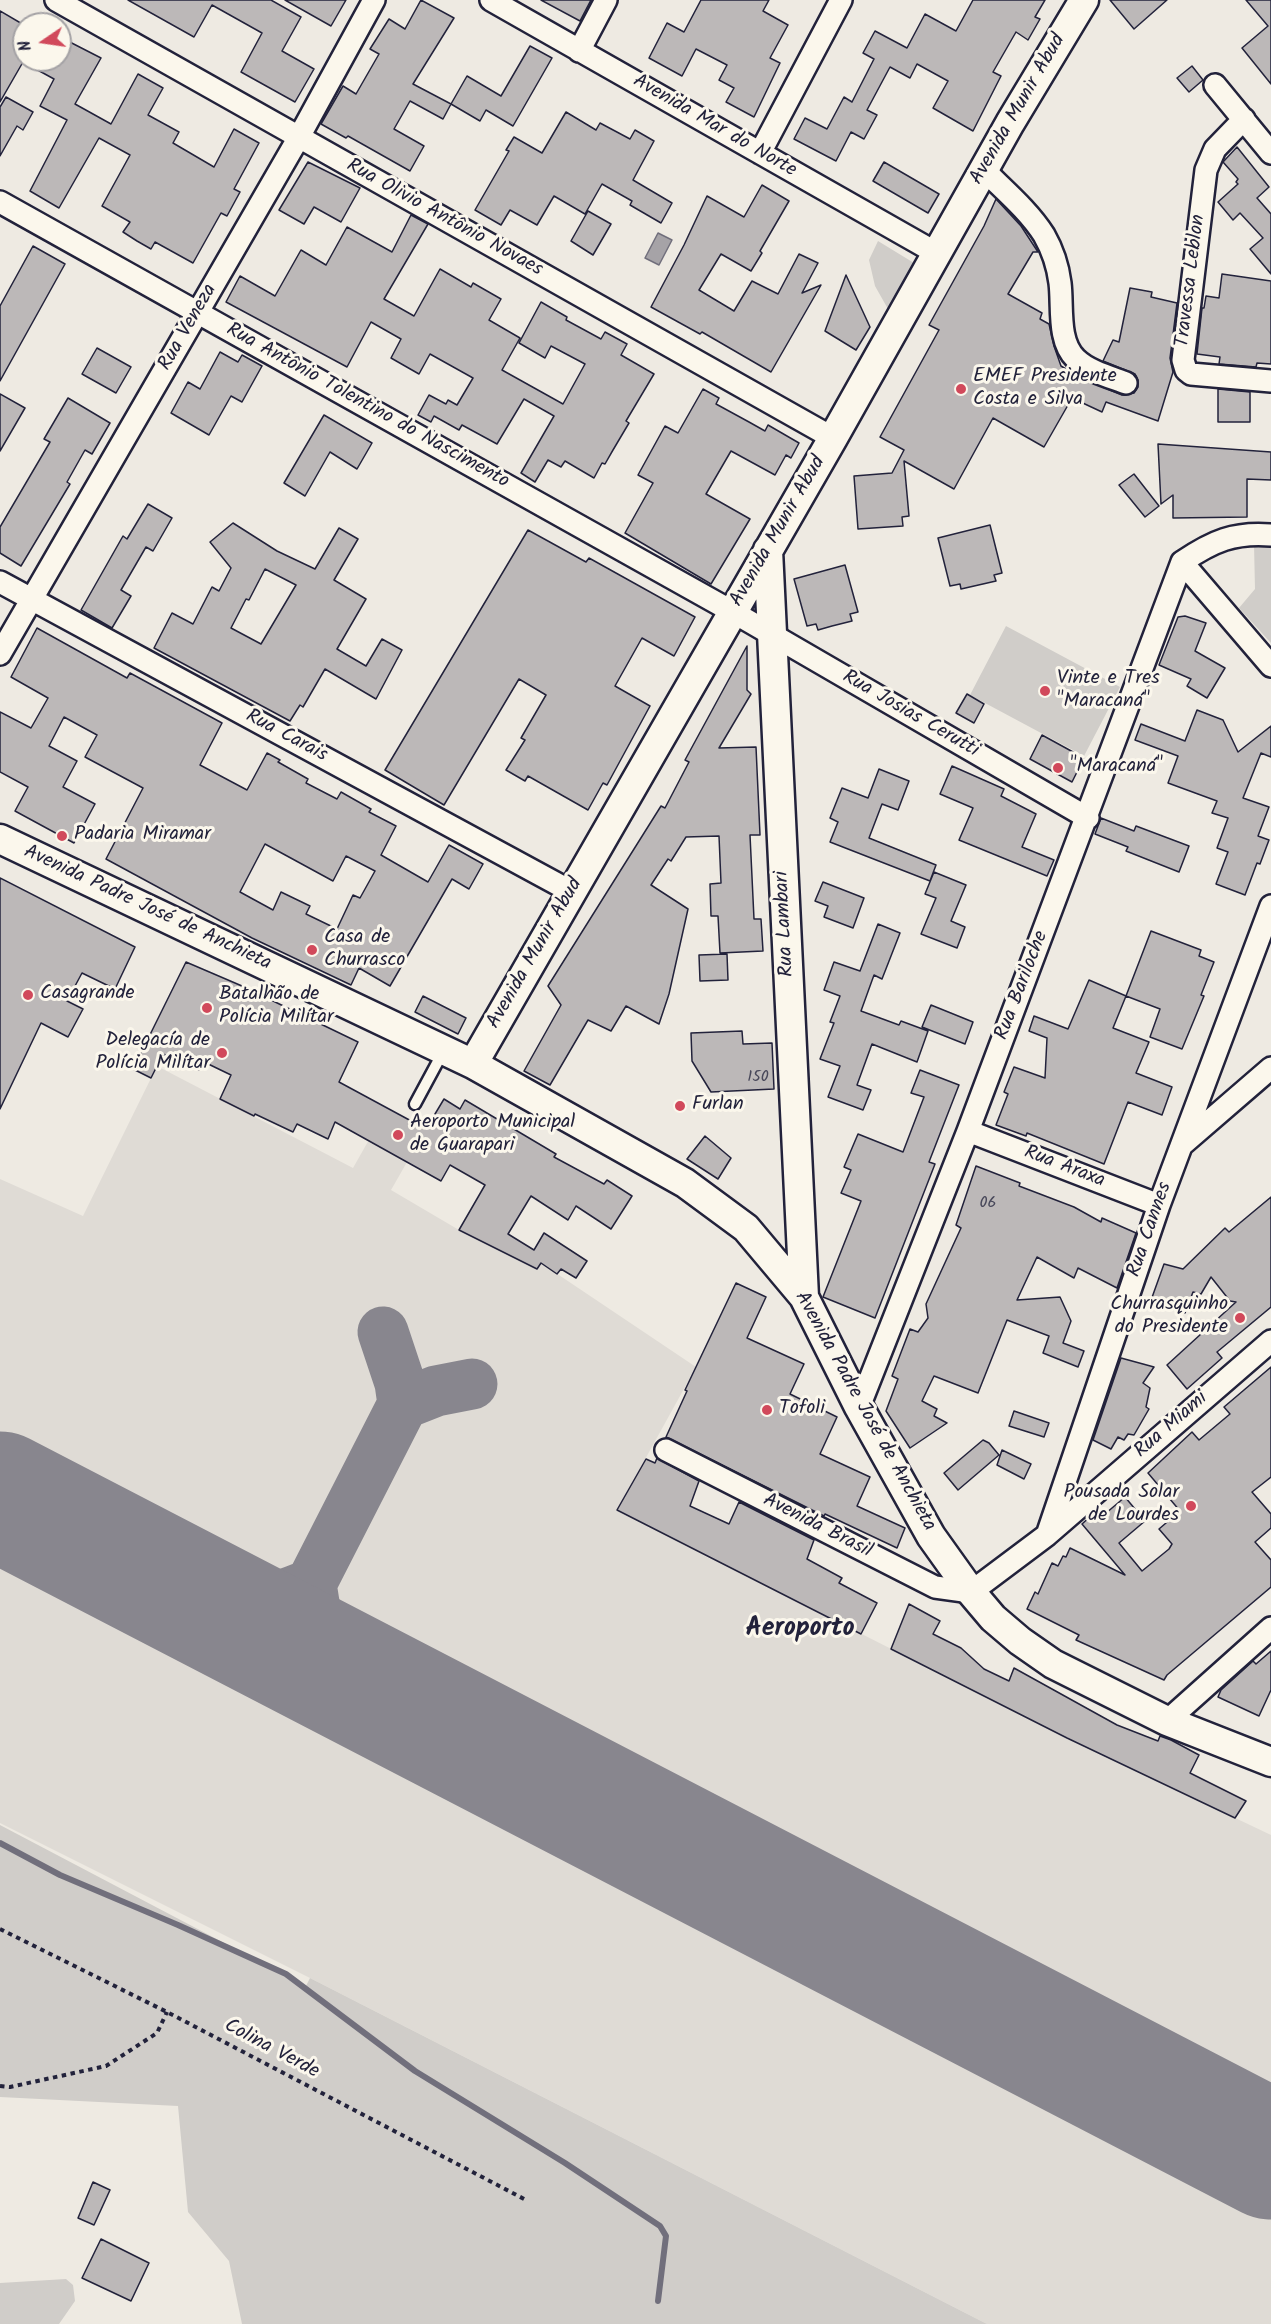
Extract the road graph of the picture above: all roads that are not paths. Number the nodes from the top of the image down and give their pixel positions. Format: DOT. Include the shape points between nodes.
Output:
graph roads {
  1 [pos="56,0"];
  2 [pos="374,0"];
  3 [pos="491,0"];
  4 [pos="606,0"];
  5 [pos="840,0"];
  6 [pos="1084,0"];
  7 [pos="579,51"];
  8 [pos="1215,85"];
  9 [pos="1244,119"];
  10 [pos="300,137"];
  11 [pos="760,153"];
  12 [pos="1271,153"];
  13 [pos="984,170"];
  14 [pos="0,202"];
  15 [pos="938,254"];
  16 [pos="199,313"];
  17 [pos="1271,381"];
  18 [pos="1126,383"];
  19 [pos="833,438"];
  20 [pos="1271,535"];
  21 [pos="768,550"];
  22 [pos="1182,562"];
  23 [pos="0,582"];
  24 [pos="32,599"];
  25 [pos="733,612"];
  26 [pos="772,634"];
  27 [pos="0,654"];
  28 [pos="1271,666"];
  29 [pos="1088,818"];
  30 [pos="0,839"];
  31 [pos="572,892"];
  32 [pos="1271,906"];
  33 [pos="444,1051"];
  34 [pos="473,1064"];
  35 [pos="1271,1068"];
  36 [pos="415,1104"];
  37 [pos="968,1131"];
  38 [pos="1182,1145"];
  39 [pos="1159,1205"];
  40 [pos="804,1297"];
  41 [pos="1271,1341"];
  42 [pos="859,1407"];
  43 [pos="666,1450"];
  44 [pos="1047,1535"];
  45 [pos="971,1592"];
  46 [pos="1271,1628"];
  47 [pos="1167,1721"];
  48 [pos="1271,1762"];
  1 -- 10 [label="street, Rua Olivio Antônio Novaes"];
  2 -- 10 [label="street, Rua Veneza"];
  3 -- 7 [label="street, Avenida Mar do Norte"];
  4 -- 7 [label="street"];
  5 -- 11 [label="street"];
  6 -- 13 [label="street, Avenida Munir Abud"];
  7 -- 11 [label="street, Avenida Mar do Norte"];
  8 -- 9 [label="street"];
  9 -- 12 [label="street"];
  9 -- 17 [label="street, Travessa Leblon" via="1215,148 1206,170 1183,360 1191,374"];
  10 -- 16 [label="street, Rua Veneza"];
  10 -- 19 [label="street, Rua Olivio Antônio Novaes"];
  11 -- 15 [label="street, Avenida Mar do Norte"];
  13 -- 15 [label="street, Avenida Munir Abud"];
  13 -- 18 [label="street" via="1044,235 1060,282 1067,346 1075,359"];
  14 -- 16 [label="street, Rua Antônio Tolentino do Nascimento"];
  15 -- 19 [label="street, Avenida Munir Abud"];
  16 -- 24 [label="street, Rua Veneza"];
  16 -- 25 [label="street, Rua Antônio Tolentino do Nascimento"];
  19 -- 21 [label="street, Avenida Munir Abud"];
  20 -- 22 [label="street" via="1228,537"];
  21 -- 25 [label="street, Avenida Munir Abud"];
  21 -- 26 [label="street, Rua Lambari"];
  22 -- 28 [label="street"];
  22 -- 29 [label="street, Rua Bariloche"];
  23 -- 24 [label="street, Rua Carais"];
  24 -- 27 [label="street, Rua Veneza"];
  24 -- 31 [label="street, Rua Carais"];
  25 -- 26 [label="street, Rua Josias Cerutti"];
  25 -- 31 [label="street, Avenida Munir Abud"];
  26 -- 29 [label="street, Rua Josias Cerutti"];
  26 -- 40 [label="street, Rua Lambari"];
  29 -- 37 [label="street, Rua Bariloche"];
  30 -- 33 [label="street, Avenida Padre José de Anchieta"];
  31 -- 34 [label="street, Avenida Munir Abud"];
  32 -- 38 [label="street, Rua Cannes"];
  33 -- 34 [label="street, Avenida Padre José de Anchieta"];
  33 -- 36 [label="lane"];
  34 -- 40 [label="street, Avenida Padre José de Anchieta" via="685,1183 746,1228"];
  35 -- 38 [label="street"];
  37 -- 39 [label="street, Rua Araxa"];
  37 -- 42 [label="street, Rua Bariloche"];
  38 -- 39 [label="street, Rua Cannes"];
  39 -- 44 [label="street, Rua Cannes"];
  40 -- 42 [label="street, Avenida Padre José de Anchieta"];
  41 -- 44 [label="street, Rua Miami"];
  42 -- 45 [label="street, Avenida Padre José de Anchieta" via="931,1536"];
  43 -- 45 [label="street, Avenida Brasil" via="935,1587"];
  44 -- 45 [label="street"];
  45 -- 47 [label="street, Avenida Padre José de Anchieta" via="1002,1626 1053,1664"];
  46 -- 47 [label="street"];
  47 -- 48 [label="street, Avenida Padre José de Anchieta"];
}
